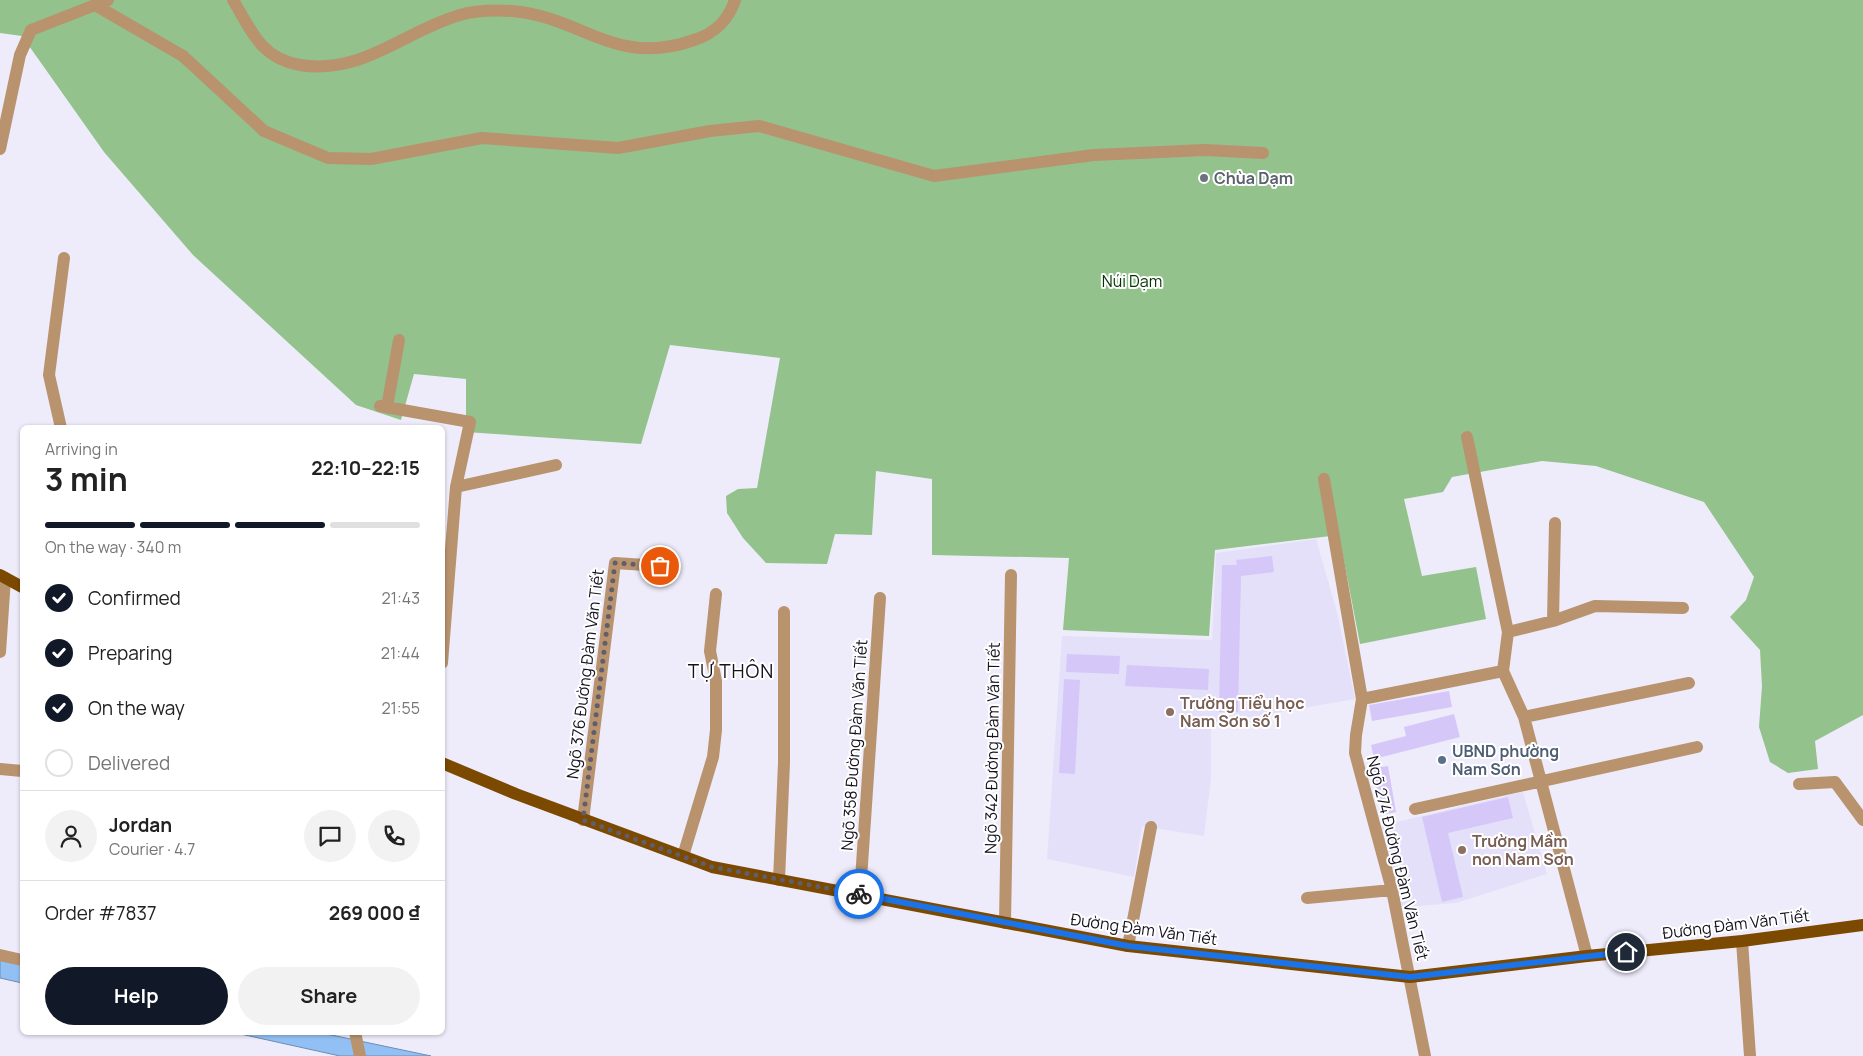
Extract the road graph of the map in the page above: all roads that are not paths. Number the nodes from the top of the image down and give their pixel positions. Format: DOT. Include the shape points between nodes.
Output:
graph roads {
  1 [pos="108,0"];
  2 [pos="234,0"];
  3 [pos="735,0"];
  4 [pos="95,5"];
  5 [pos="0,150"];
  6 [pos="1263,153"];
  7 [pos="64,258"];
  8 [pos="399,340"];
  9 [pos="60,425"];
  10 [pos="1467,437"];
  11 [pos="556,465"];
  12 [pos="1324,479"];
  13 [pos="456,487"];
  14 [pos="1555,523"];
  15 [pos="675,567"];
  16 [pos="1011,575"];
  17 [pos="2,577"];
  18 [pos="20,586"];
  19 [pos="716,594"];
  20 [pos="880,598"];
  21 [pos="1683,608"];
  22 [pos="784,612"];
  23 [pos="1553,621"];
  24 [pos="445,625"];
  25 [pos="1508,632"];
  26 [pos="0,652"];
  27 [pos="1504,671"];
  28 [pos="1689,684"];
  29 [pos="1362,698"];
  30 [pos="1524,717"];
  31 [pos="1697,747"];
  32 [pos="445,765"];
  33 [pos="0,769"];
  34 [pos="20,771"];
  35 [pos="1541,781"];
  36 [pos="1799,784"];
  37 [pos="1415,809"];
  38 [pos="583,820"];
  39 [pos="1863,820"];
  40 [pos="1151,827"];
  41 [pos="682,856"];
  42 [pos="779,880"];
  43 [pos="1392,890"];
  44 [pos="860,894"];
  45 [pos="1307,898"];
  46 [pos="1005,923"];
  47 [pos="1863,925"];
  48 [pos="1742,942"];
  49 [pos="1128,946"];
  50 [pos="0,955"];
  51 [pos="1588,956"];
  52 [pos="20,960"];
  53 [pos="1410,977"];
  54 [pos="354,1035"];
  55 [pos="360,1056"];
  56 [pos="1425,1056"];
  57 [pos="1750,1056"];
  1 -- 4 [label="street"];
  2 -- 3 [label="street" via="267,52 282,61 326,66 351,63 460,15 493,10 541,16 616,45 659,49 703,37 730,16"];
  4 -- 5 [label="street" via="31,30 20,55"];
  4 -- 6 [label="street" via="183,56 264,131 328,158 371,159 482,138 618,148 710,131 760,126 934,176 1094,155 1205,150"];
  7 -- 9 [label="street" via="49,375"];
  8 -- 13 [label="street" via="383,406 470,422"];
  10 -- 25 [label="street"];
  11 -- 13 [label="street"];
  12 -- 29 [label="street, Ngõ 274 Đường Đàm Văn Tiết"];
  13 -- 24 [label="street"];
  14 -- 23 [label="street"];
  15 -- 38 [label="street, Ngõ 376 Đường Đàm Văn Tiết" via="615,563"];
  16 -- 46 [label="street, Ngõ 342 Đường Đàm Văn Tiết"];
  17 -- 18 [label="main road"];
  17 -- 26 [label="street"];
  19 -- 41 [label="street" via="710,651 716,682 713,757"];
  20 -- 44 [label="street, Ngõ 358 Đường Đàm Văn Tiết"];
  21 -- 23 [label="street" via="1596,606"];
  22 -- 42 [label="street" via="784,763"];
  23 -- 25 [label="street"];
  25 -- 27 [label="street"];
  27 -- 29 [label="street"];
  27 -- 30 [label="street"];
  28 -- 30 [label="street"];
  29 -- 43 [label="street, Ngõ 274 Đường Đàm Văn Tiết" via="1355,753"];
  30 -- 35 [label="street"];
  31 -- 35 [label="street"];
  32 -- 38 [label="main road, Đường Đàm Văn Tiết"];
  33 -- 34 [label="street"];
  35 -- 37 [label="street"];
  35 -- 51 [label="street"];
  36 -- 39 [label="street" via="1835,782"];
  38 -- 41 [label="main road, Đường Đàm Văn Tiết"];
  40 -- 49 [label="street"];
  41 -- 42 [label="main road, Đường Đàm Văn Tiết" via="712,867"];
  42 -- 44 [label="main road, Đường Đàm Văn Tiết"];
  43 -- 45 [label="street"];
  43 -- 53 [label="street, Ngõ 274 Đường Đàm Văn Tiết"];
  44 -- 46 [label="main road, Đường Đàm Văn Tiết"];
  46 -- 49 [label="main road, Đường Đàm Văn Tiết"];
  47 -- 48 [label="main road, Đường Đàm Văn Tiết"];
  48 -- 51 [label="main road, Đường Đàm Văn Tiết"];
  48 -- 57 [label="street"];
  49 -- 53 [label="main road, Đường Đàm Văn Tiết"];
  50 -- 52 [label="street"];
  51 -- 53 [label="main road, Đường Đàm Văn Tiết"];
  53 -- 56 [label="street, Ngõ 274 Đường Đàm Văn Tiết"];
  54 -- 55 [label="street"];
}
